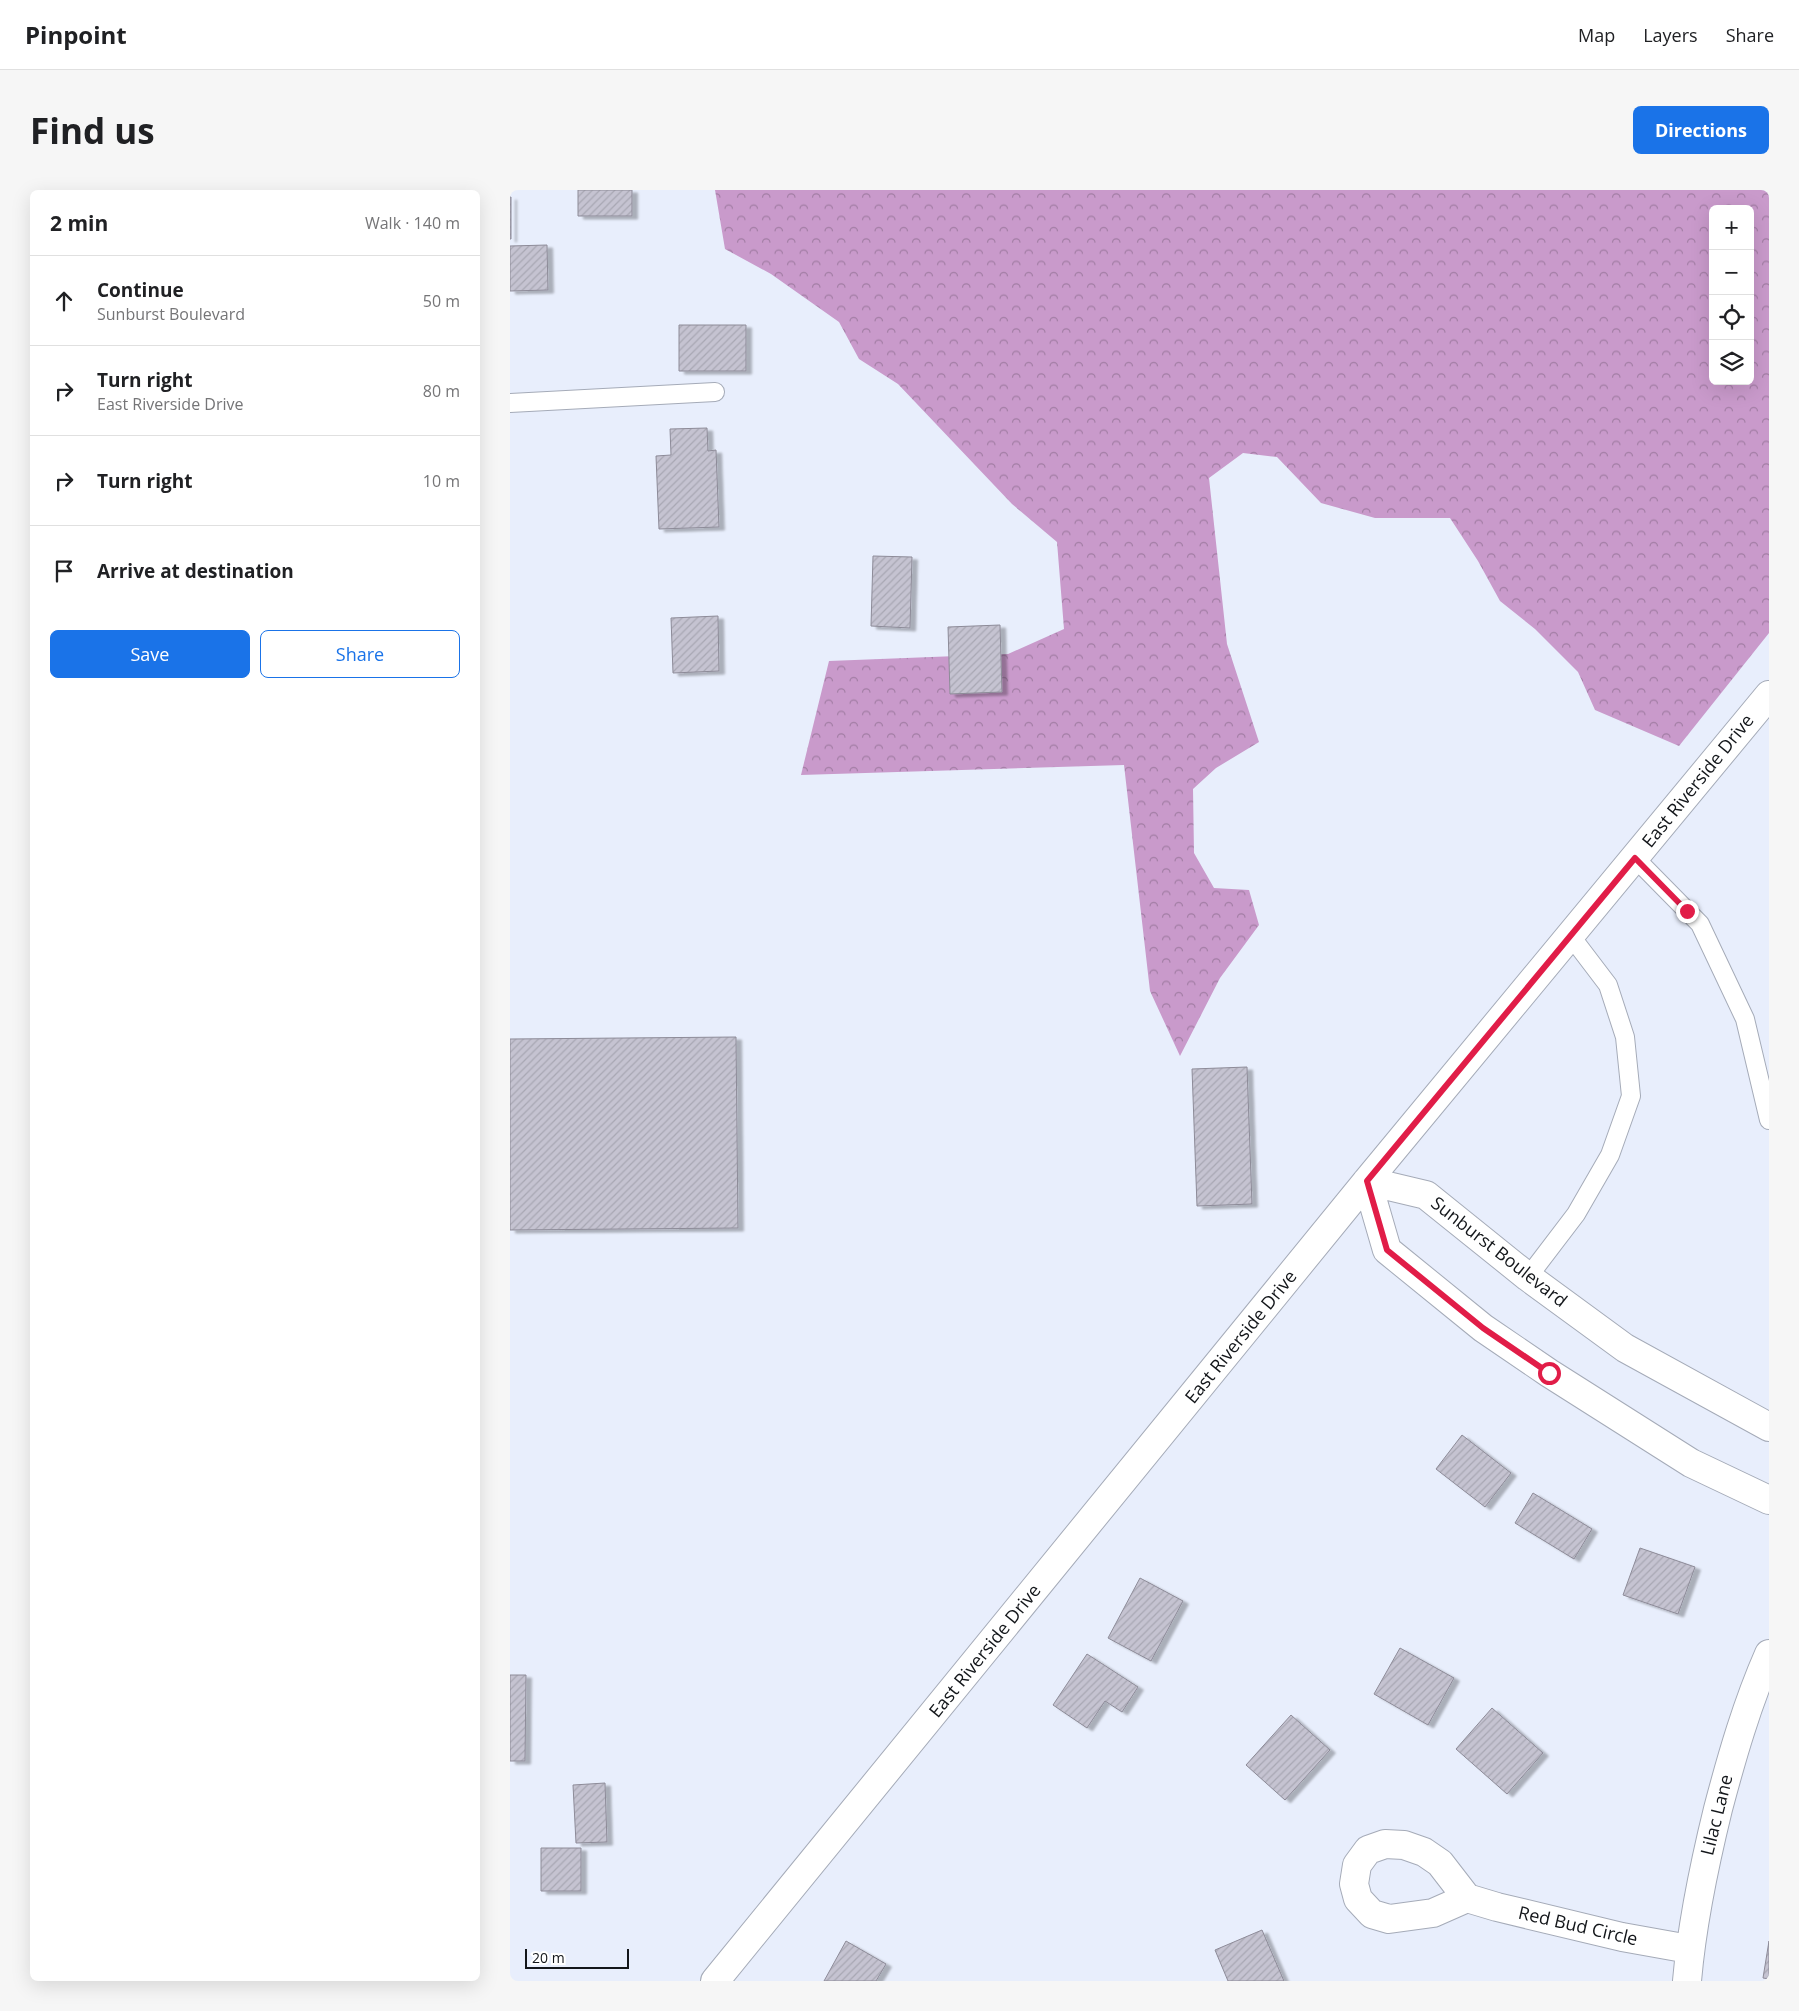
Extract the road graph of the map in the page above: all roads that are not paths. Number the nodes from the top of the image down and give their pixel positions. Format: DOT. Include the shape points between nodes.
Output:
graph roads {
  1 [pos="715,392"];
  2 [pos="510,403"];
  3 [pos="1769,695"];
  4 [pos="1635,858"];
  5 [pos="1570,935"];
  6 [pos="1769,1120"];
  7 [pos="1367,1181"];
  8 [pos="1528,1276"];
  9 [pos="1769,1427"];
  10 [pos="1769,1500"];
  11 [pos="1769,1654"];
  12 [pos="1467,1898"];
  13 [pos="1689,1949"];
  14 [pos="716,1981"];
  15 [pos="1687,1981"];
  1 -- 2 [label="lane"];
  3 -- 4 [label="street, East Riverside Drive"];
  4 -- 5 [label="street, East Riverside Drive"];
  4 -- 6 [label="lane" via="1700,924 1745,1019"];
  5 -- 7 [label="street, East Riverside Drive"];
  5 -- 8 [label="lane" via="1608,984 1625,1037 1631,1096 1610,1155 1576,1214"];
  7 -- 8 [label="street, Sunburst Boulevard" via="1426,1195"];
  7 -- 10 [label="street" via="1387,1250 1483,1328 1691,1463"];
  7 -- 14 [label="street, East Riverside Drive"];
  8 -- 9 [label="street, Sunburst Boulevard" via="1624,1348"];
  11 -- 13 [label="street, Lilac Lane" via="1730,1764 1706,1859"];
  12 -- 13 [label="street, Red Bud Circle" via="1622,1937"];
  13 -- 15 [label="street, Lilac Lane"];
}
